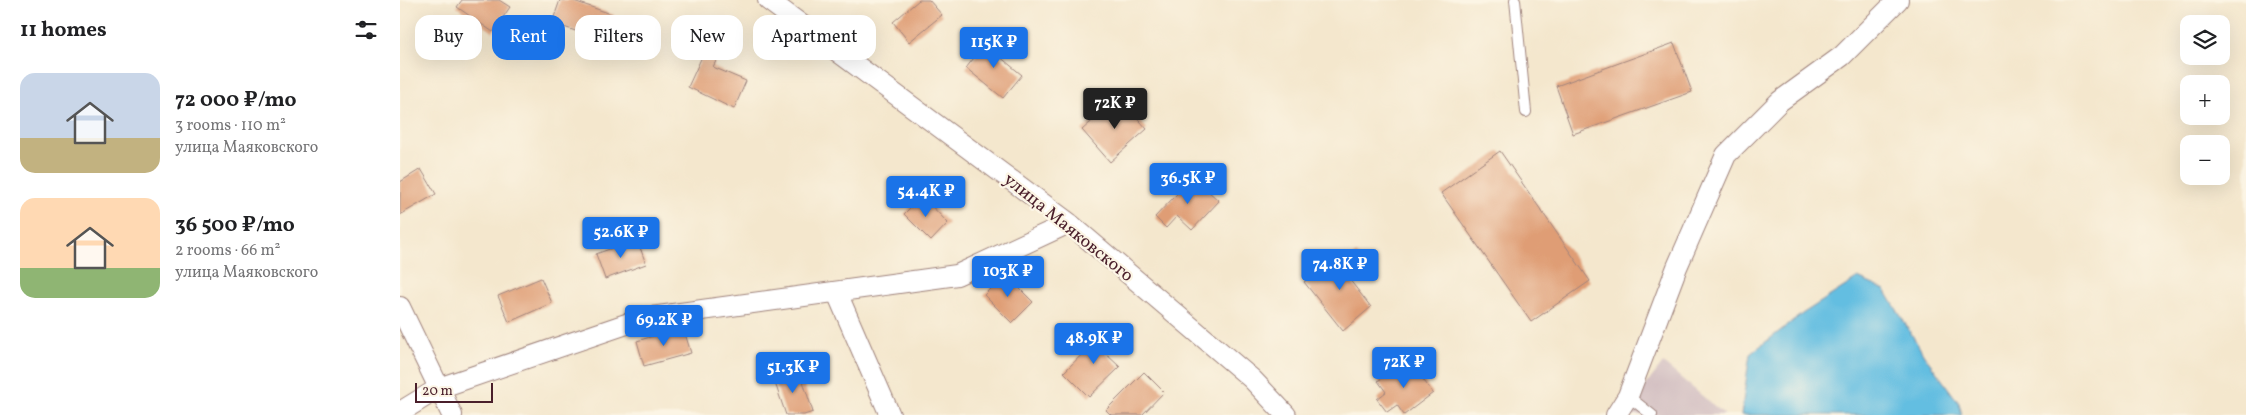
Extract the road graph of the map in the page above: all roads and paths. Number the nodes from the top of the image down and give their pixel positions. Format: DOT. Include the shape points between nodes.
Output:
graph roads {
  1 [pos="768,0"];
  2 [pos="1515,0"];
  3 [pos="1898,0"];
  4 [pos="1526,112"];
  5 [pos="1069,223"];
  6 [pos="837,293"];
  7 [pos="400,306"];
  8 [pos="439,388"];
  9 [pos="1628,396"];
  10 [pos="400,412"];
  11 [pos="452,415"];
  12 [pos="890,415"];
  13 [pos="1286,415"];
  14 [pos="1616,415"];
  15 [pos="1652,415"];
  1 -- 5 [label="street, улица Маяковского"];
  2 -- 4 [label="lane"];
  3 -- 9 [label="street" via="1842,56 1780,101 1726,155 1677,267"];
  5 -- 6 [label="street" via="957,275"];
  5 -- 13 [label="street, улица Маяковского" via="1252,379"];
  6 -- 8 [label="street" via="644,318"];
  6 -- 12 [label="street"];
  7 -- 8 [label="street"];
  8 -- 10 [label="street"];
  8 -- 11 [label="street"];
  9 -- 14 [label="street"];
  9 -- 15 [label="lane"];
}
